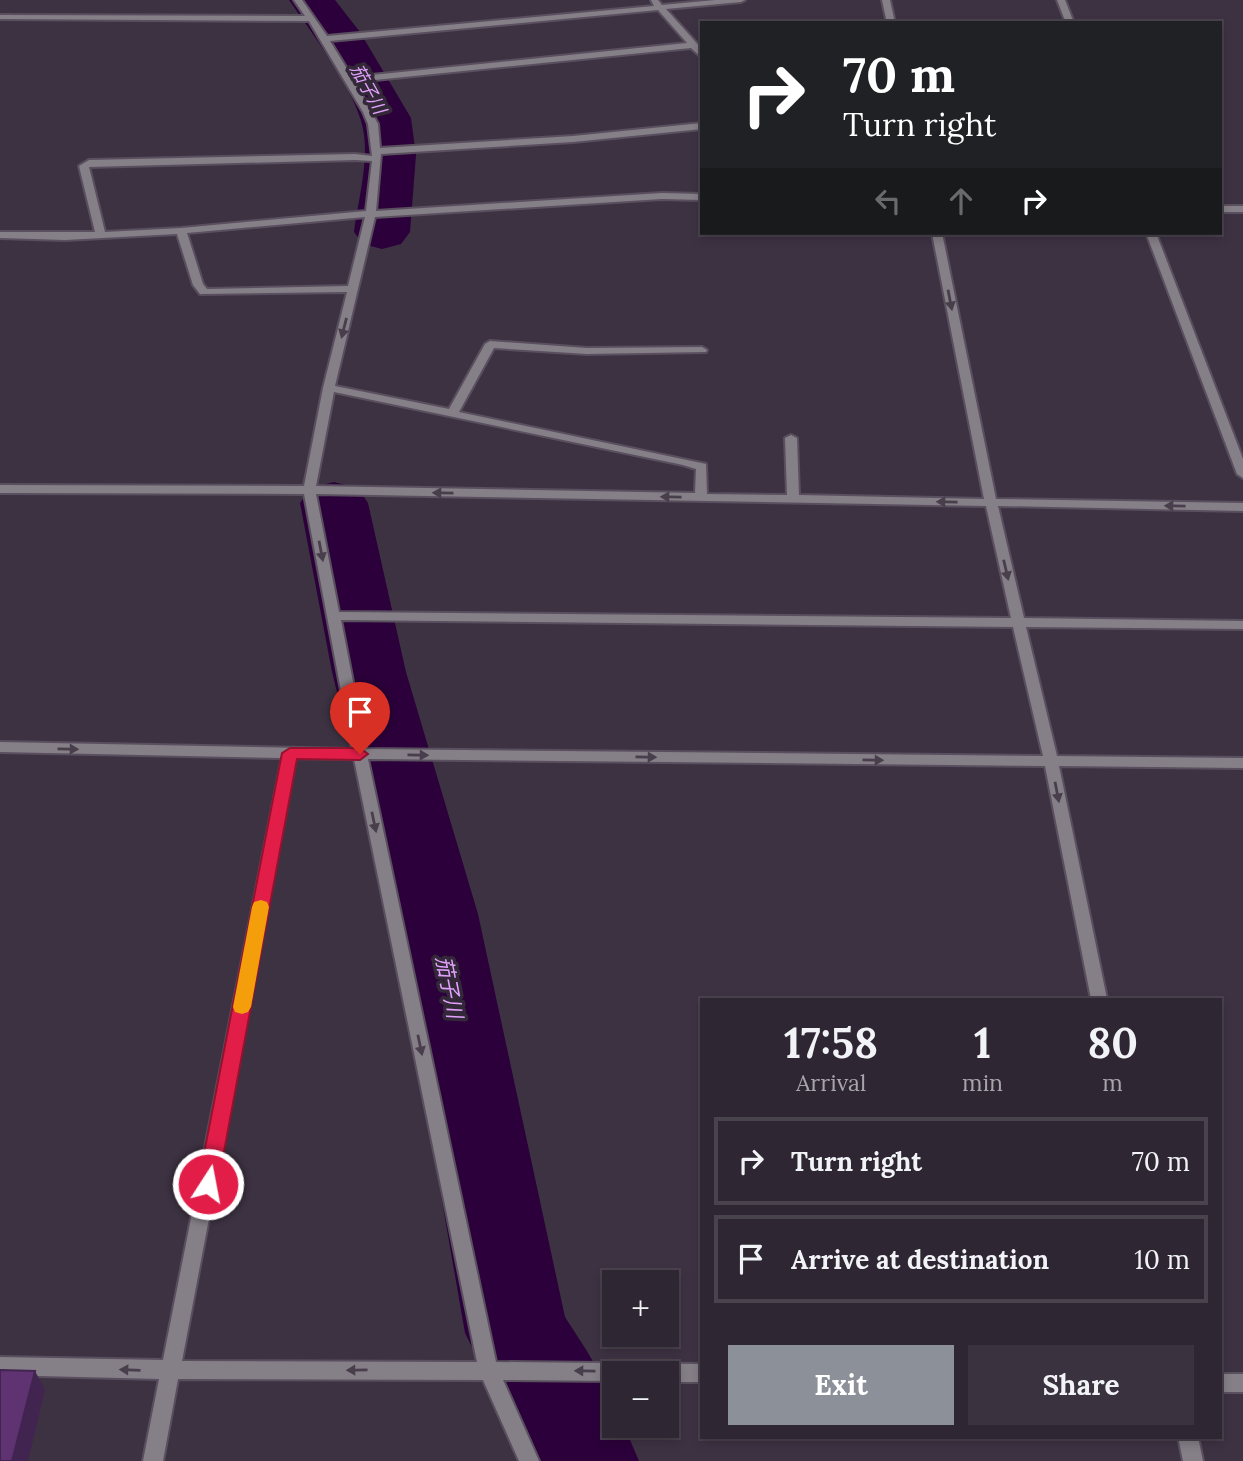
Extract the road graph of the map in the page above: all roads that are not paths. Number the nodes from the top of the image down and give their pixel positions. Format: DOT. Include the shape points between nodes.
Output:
graph roads {
  1 [pos="298,0"];
  2 [pos="741,0"];
  3 [pos="886,0"];
  4 [pos="1062,0"];
  5 [pos="656,3"];
  6 [pos="0,17"];
  7 [pos="313,19"];
  8 [pos="891,21"];
  9 [pos="1069,21"];
  10 [pos="329,38"];
  11 [pos="692,45"];
  12 [pos="700,53"];
  13 [pos="354,79"];
  14 [pos="700,126"];
  15 [pos="383,152"];
  16 [pos="700,197"];
  17 [pos="1222,209"];
  18 [pos="1243,209"];
  19 [pos="374,214"];
  20 [pos="181,231"];
  21 [pos="0,235"];
  22 [pos="101,235"];
  23 [pos="937,235"];
  24 [pos="1152,235"];
  25 [pos="354,289"];
  26 [pos="702,350"];
  27 [pos="329,388"];
  28 [pos="453,412"];
  29 [pos="791,438"];
  30 [pos="1243,474"];
  31 [pos="0,489"];
  32 [pos="309,490"];
  33 [pos="701,498"];
  34 [pos="793,499"];
  35 [pos="990,503"];
  36 [pos="1243,507"];
  37 [pos="333,616"];
  38 [pos="1018,621"];
  39 [pos="1243,625"];
  40 [pos="0,747"];
  41 [pos="290,753"];
  42 [pos="360,754"];
  43 [pos="1051,761"];
  44 [pos="1243,763"];
  45 [pos="1099,998"];
  46 [pos="0,1366"];
  47 [pos="488,1369"];
  48 [pos="172,1372"];
  49 [pos="700,1373"];
  50 [pos="1222,1382"];
  51 [pos="1243,1383"];
  52 [pos="1188,1439"];
  53 [pos="153,1461"];
  54 [pos="529,1461"];
  55 [pos="1193,1461"];
  1 -- 7 [label="street"];
  2 -- 5 [label="street"];
  3 -- 8 [label="street"];
  4 -- 9 [label="street"];
  5 -- 10 [label="street"];
  5 -- 11 [label="street"];
  6 -- 7 [label="street"];
  7 -- 10 [label="street"];
  10 -- 13 [label="street"];
  11 -- 12 [label="street"];
  11 -- 13 [label="street"];
  13 -- 15 [label="street"];
  14 -- 15 [label="street"];
  15 -- 19 [label="street"];
  15 -- 22 [label="street" via="355,157 89,163 84,166"];
  16 -- 19 [label="street"];
  17 -- 18 [label="street"];
  19 -- 20 [label="street"];
  19 -- 25 [label="street"];
  20 -- 22 [label="street"];
  20 -- 25 [label="street" via="204,292"];
  21 -- 22 [label="street"];
  23 -- 35 [label="street, one-way"];
  24 -- 30 [label="street"];
  25 -- 27 [label="street, one-way"];
  26 -- 28 [label="street" via="587,351 490,344"];
  27 -- 28 [label="street"];
  27 -- 32 [label="street"];
  28 -- 33 [label="street" via="702,467"];
  29 -- 34 [label="street"];
  31 -- 32 [label="street"];
  33 -- 32 [label="street, one-way"];
  32 -- 37 [label="street, one-way"];
  33 -- 34 [label="street"];
  35 -- 34 [label="street, one-way"];
  36 -- 35 [label="street, one-way"];
  35 -- 38 [label="street, one-way"];
  37 -- 38 [label="street"];
  37 -- 42 [label="street"];
  38 -- 39 [label="street"];
  38 -- 43 [label="street"];
  40 -- 41 [label="street, one-way"];
  41 -- 42 [label="street"];
  41 -- 48 [label="street"];
  42 -- 43 [label="street, one-way"];
  42 -- 47 [label="street, one-way"];
  43 -- 44 [label="street"];
  43 -- 45 [label="street, one-way"];
  48 -- 46 [label="street, one-way"];
  47 -- 48 [label="street, one-way"];
  49 -- 47 [label="street, one-way"];
  47 -- 54 [label="street"];
  48 -- 53 [label="street"];
  50 -- 51 [label="street"];
  52 -- 55 [label="street"];
}
